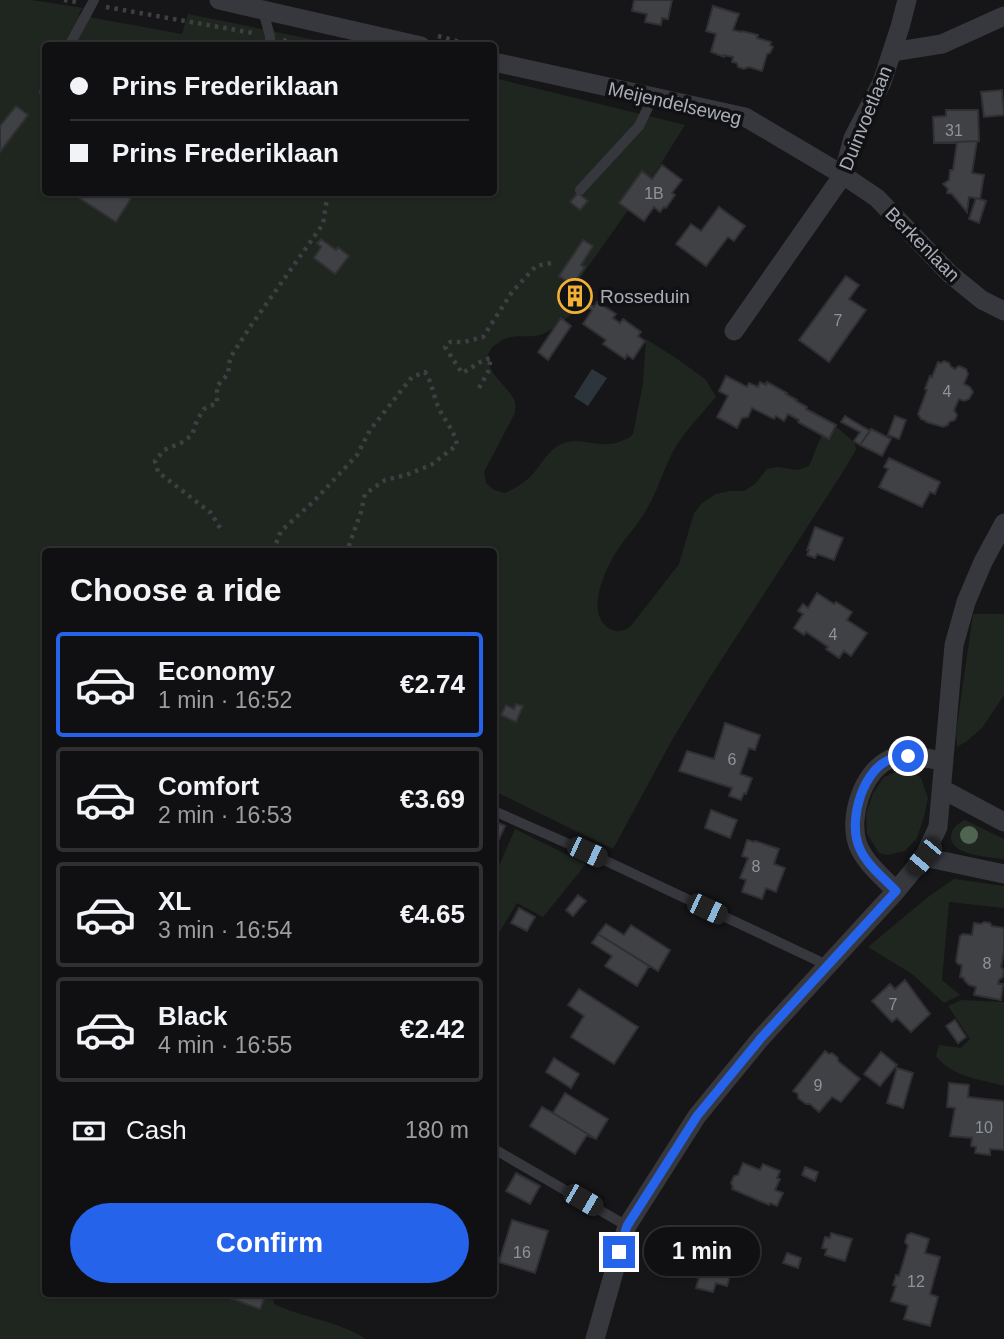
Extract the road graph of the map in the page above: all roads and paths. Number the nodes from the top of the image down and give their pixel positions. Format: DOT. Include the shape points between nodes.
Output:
graph roads {
  1 [pos="64,0"];
  2 [pos="219,0"];
  3 [pos="907,0"];
  4 [pos="93,2"];
  5 [pos="263,11"];
  6 [pos="1004,16"];
  7 [pos="270,41"];
  8 [pos="71,42"];
  9 [pos="288,42"];
  10 [pos="403,42"];
  11 [pos="892,52"];
  12 [pos="497,63"];
  13 [pos="653,97"];
  14 [pos="843,175"];
  15 [pos="580,190"];
  16 [pos="327,196"];
  17 [pos="556,262"];
  18 [pos="1004,311"];
  19 [pos="734,331"];
  20 [pos="479,388"];
  21 [pos="1004,523"];
  22 [pos="220,528"];
  23 [pos="274,548"];
  24 [pos="348,548"];
  25 [pos="944,761"];
  26 [pos="942,789"];
  27 [pos="497,812"];
  28 [pos="1004,822"];
  29 [pos="924,857"];
  30 [pos="1004,874"];
  31 [pos="896,891"];
  32 [pos="827,965"];
  33 [pos="497,1151"];
  34 [pos="627,1226"];
  35 [pos="594,1339"];
  1 -- 4 [label="path"];
  2 -- 5 [label="street"];
  3 -- 11 [label="street, Duinvoetlaan"];
  4 -- 7 [label="path"];
  4 -- 8 [label="lane"];
  5 -- 7 [label="lane"];
  5 -- 10 [label="street"];
  6 -- 11 [label="street" via="942,44"];
  7 -- 9 [label="path"];
  11 -- 14 [label="street, Duinvoetlaan" via="853,138"];
  12 -- 13 [label="street, Meijendelseweg"];
  13 -- 14 [label="street, Meijendelseweg" via="746,117"];
  13 -- 15 [label="lane" via="639,126"];
  14 -- 18 [label="street, Berkenlaan" via="877,198 950,274"];
  14 -- 19 [label="street, Duinvoetlaan"];
  16 -- 22 [label="path" via="323,224 230,358 228,374 217,386 217,403 204,409 191,435 164,450 155,461 158,472 211,513"];
  17 -- 20 [label="path" via="536,266 512,292 483,337 450,342 445,347 462,373 491,358"];
  21 -- 25 [label="street" via="966,602 954,645"];
  23 -- 24 [label="path" via="281,531 357,455 370,430 412,377 425,372 457,445 431,465 385,480 365,494"];
  25 -- 26 [label="street"];
  25 -- 31 [label="street" via="908,756 890,759 868,780 860,796 854,827 859,846"];
  26 -- 28 [label="street"];
  26 -- 29 [label="street" via="938,827"];
  27 -- 32 [label="lane"];
  29 -- 30 [label="street"];
  29 -- 31 [label="street"];
  31 -- 32 [label="street"];
  32 -- 34 [label="street" via="697,1116"];
  33 -- 34 [label="lane"];
  34 -- 35 [label="street"];
}
